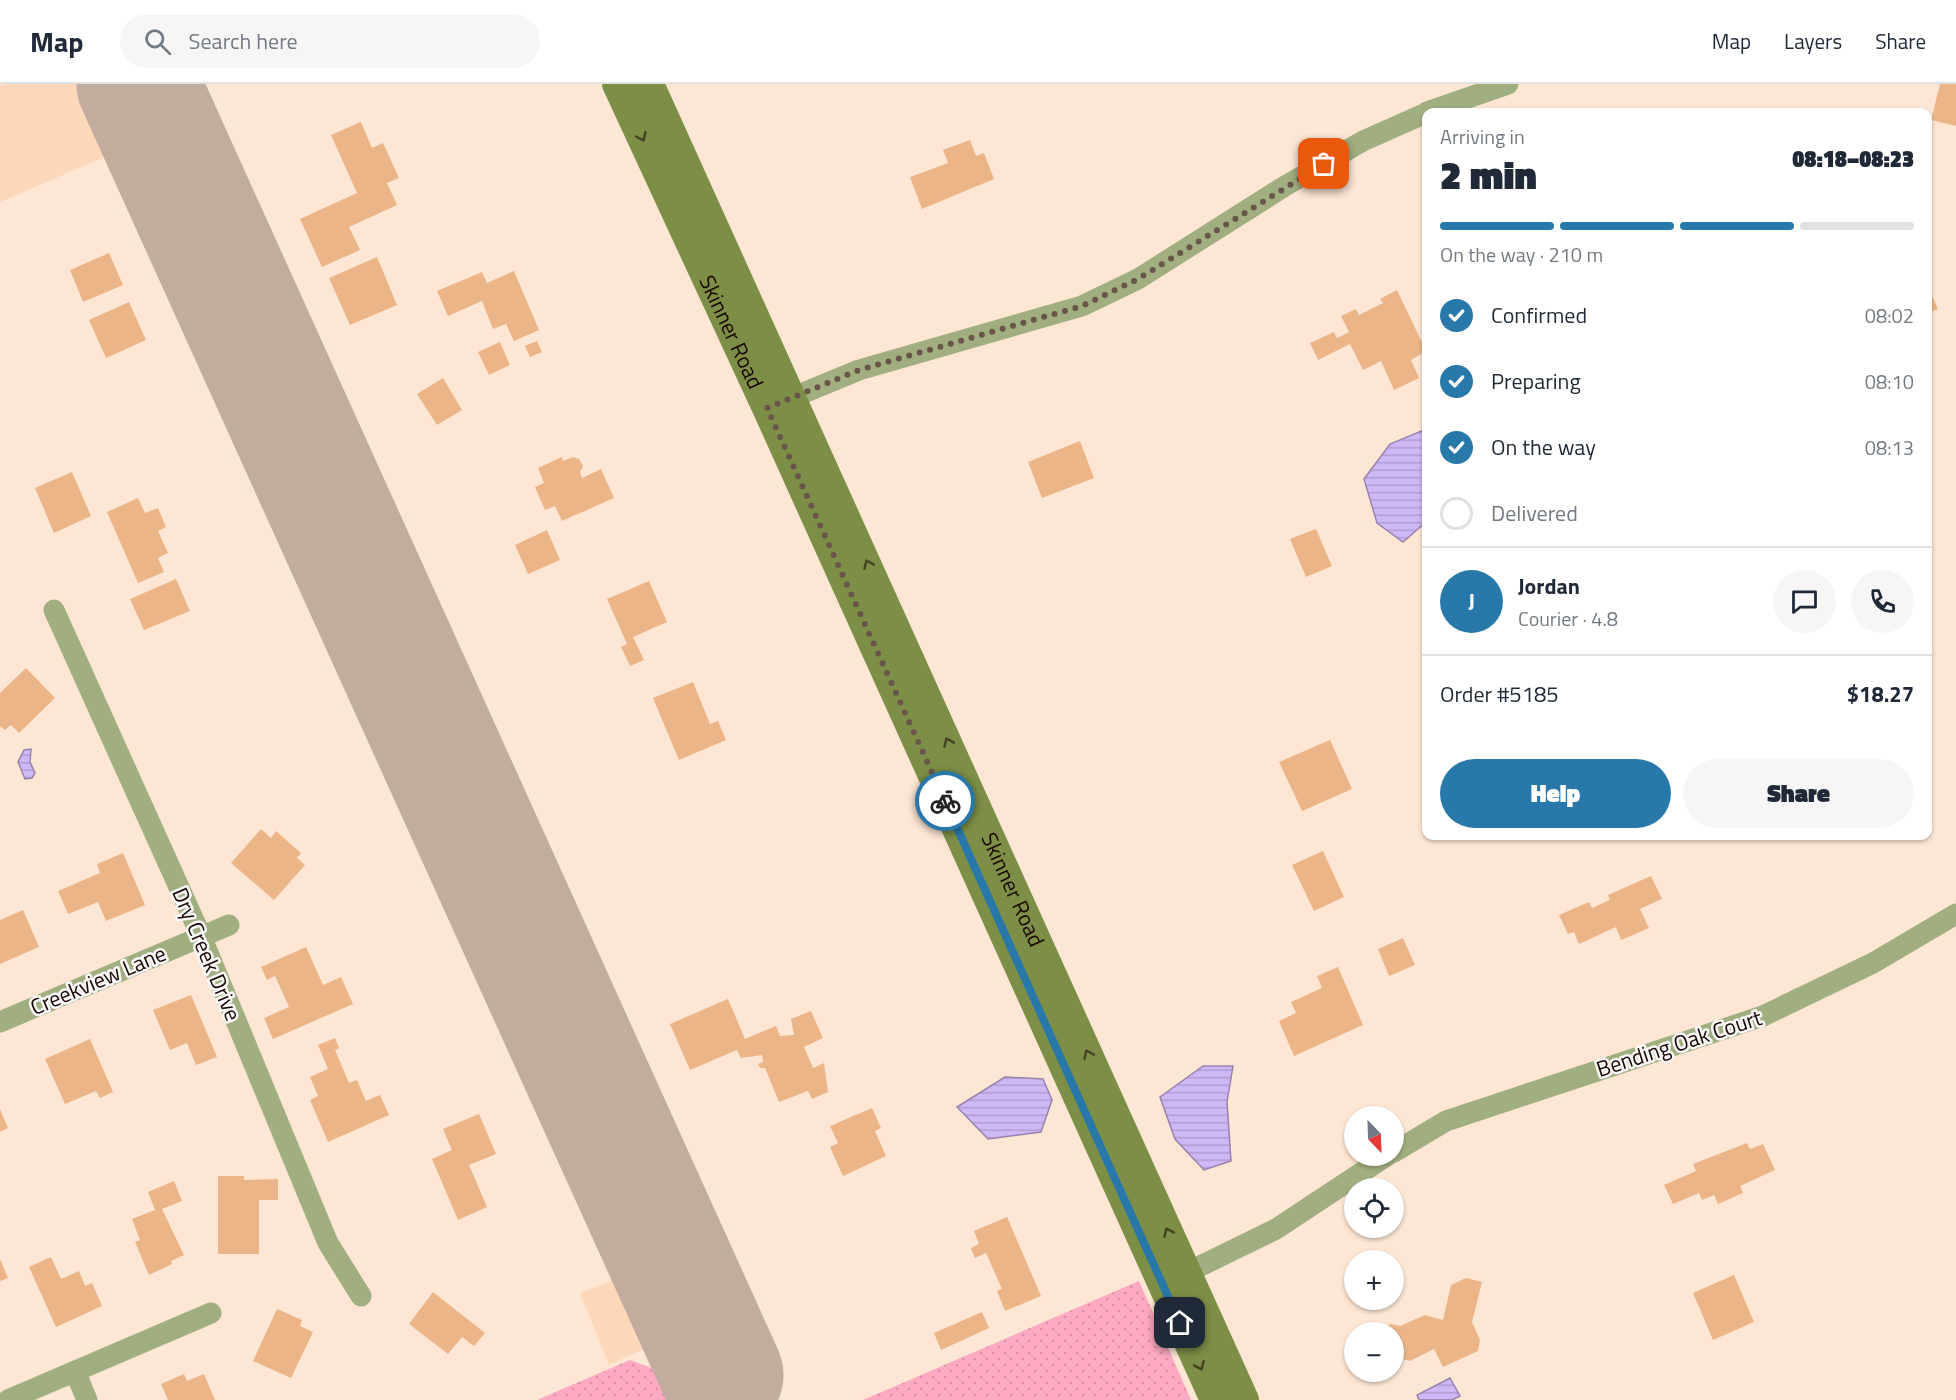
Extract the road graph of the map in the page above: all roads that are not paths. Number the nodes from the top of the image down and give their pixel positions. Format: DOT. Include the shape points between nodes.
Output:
graph roads {
  1 [pos="617,84"];
  2 [pos="649,84"];
  3 [pos="1508,84"];
  4 [pos="1441,108"];
  5 [pos="1422,115"];
  6 [pos="780,402"];
  7 [pos="54,610"];
  8 [pos="1956,914"];
  9 [pos="229,925"];
  10 [pos="201,936"];
  11 [pos="0,1022"];
  12 [pos="1404,1146"];
  13 [pos="1371,1166"];
  14 [pos="1175,1279"];
  15 [pos="362,1296"];
  16 [pos="211,1313"];
  17 [pos="75,1371"];
  18 [pos="8,1400"];
  19 [pos="87,1400"];
  20 [pos="1215,1400"];
  21 [pos="1244,1400"];
  1 -- 6 [label="street, Skinner Road, one-way"];
  2 -- 6 [label="street, Skinner Road"];
  3 -- 4 [label="street"];
  5 -- 6 [label="street" via="1364,141 1138,279 1082,306 859,370"];
  6 -- 14 [label="street, Skinner Road"];
  7 -- 10 [label="street, Dry Creek Drive"];
  8 -- 12 [label="street, Bending Oak Court" via="1873,963 1763,1016 1446,1121"];
  9 -- 10 [label="street, Creekview Lane"];
  10 -- 11 [label="street, Creekview Lane"];
  10 -- 15 [label="street, Dry Creek Drive" via="328,1243"];
  13 -- 14 [label="street" via="1276,1229"];
  14 -- 20 [label="street, Skinner Road, one-way"];
  14 -- 21 [label="street, Skinner Road"];
  16 -- 17 [label="street"];
  17 -- 18 [label="street"];
  17 -- 19 [label="street"];
}
